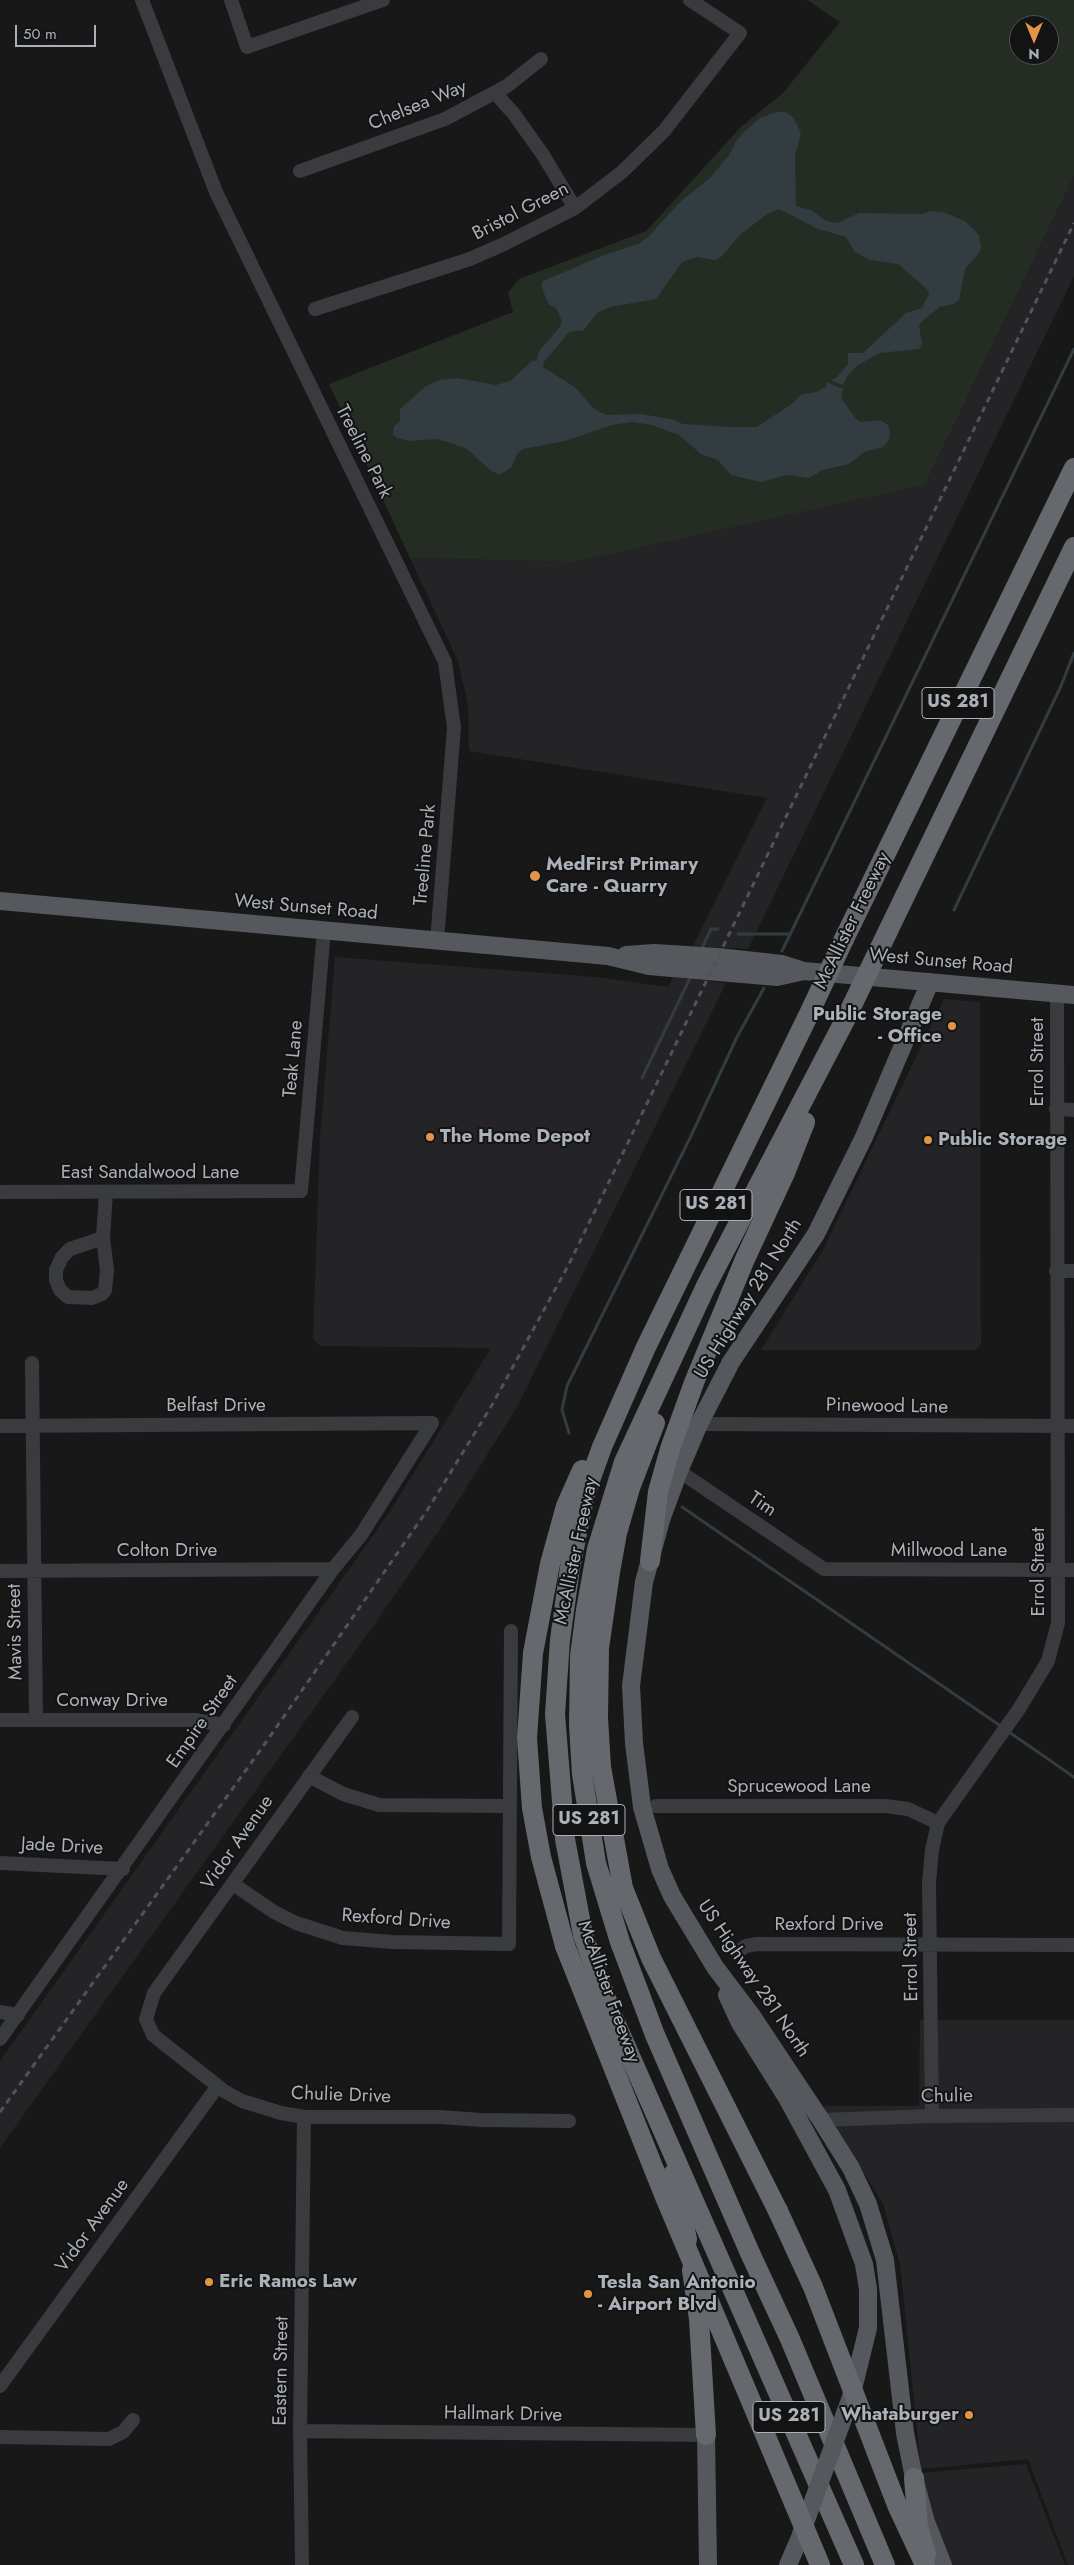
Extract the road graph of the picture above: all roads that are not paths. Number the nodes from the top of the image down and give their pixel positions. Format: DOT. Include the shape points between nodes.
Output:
graph roads {
  1 [pos="142,0"];
  2 [pos="231,0"];
  3 [pos="383,0"];
  4 [pos="690,0"];
  5 [pos="541,59"];
  6 [pos="495,93"];
  7 [pos="300,171"];
  8 [pos="575,208"];
  9 [pos="315,309"];
  10 [pos="1074,468"];
  11 [pos="1074,547"];
  12 [pos="1074,553"];
  13 [pos="1063,570"];
  14 [pos="0,901"];
  15 [pos="324,930"];
  16 [pos="437,941"];
  17 [pos="930,982"];
  18 [pos="1065,994"];
  19 [pos="845,1020"];
  20 [pos="1056,1109"];
  21 [pos="1074,1110"];
  22 [pos="301,1191"];
  23 [pos="0,1192"];
  24 [pos="106,1192"];
  25 [pos="103,1238"];
  26 [pos="1056,1271"];
  27 [pos="1074,1271"];
  28 [pos="706,1286"];
  29 [pos="32,1363"];
  30 [pos="625,1392"];
  31 [pos="432,1423"];
  32 [pos="699,1424"];
  33 [pos="33,1425"];
  34 [pos="0,1426"];
  35 [pos="1056,1426"];
  36 [pos="1074,1426"];
  37 [pos="679,1471"];
  38 [pos="650,1561"];
  39 [pos="333,1569"];
  40 [pos="824,1569"];
  41 [pos="1059,1569"];
  42 [pos="1074,1570"];
  43 [pos="0,1571"];
  44 [pos="34,1571"];
  45 [pos="511,1631"];
  46 [pos="352,1717"];
  47 [pos="0,1720"];
  48 [pos="36,1720"];
  49 [pos="224,1725"];
  50 [pos="309,1776"];
  51 [pos="509,1806"];
  52 [pos="656,1806"];
  53 [pos="938,1823"];
  54 [pos="0,1863"];
  55 [pos="123,1869"];
  56 [pos="234,1884"];
  57 [pos="930,1945"];
  58 [pos="1074,1945"];
  59 [pos="737,1952"];
  60 [pos="714,1967"];
  61 [pos="0,2012"];
  62 [pos="18,2015"];
  63 [pos="146,2019"];
  64 [pos="0,2039"];
  65 [pos="217,2087"];
  66 [pos="1074,2115"];
  67 [pos="304,2116"];
  68 [pos="658,2116"];
  69 [pos="932,2116"];
  70 [pos="821,2120"];
  71 [pos="569,2121"];
  72 [pos="0,2386"];
  73 [pos="133,2420"];
  74 [pos="300,2431"];
  75 [pos="706,2435"];
  76 [pos="0,2437"];
  77 [pos="914,2478"];
  78 [pos="302,2565"];
  79 [pos="708,2565"];
  80 [pos="788,2565"];
  81 [pos="820,2565"];
  82 [pos="854,2565"];
  83 [pos="885,2565"];
  84 [pos="925,2565"];
  85 [pos="930,2565"];
  86 [pos="943,2565"];
  1 -- 16 [label="street, Treeline Park" via="216,192 445,662 454,728"];
  2 -- 3 [label="street" via="247,47"];
  4 -- 8 [label="street, Bristol Green" via="740,33 664,131 622,172"];
  5 -- 6 [label="street, Chelsea Way"];
  6 -- 7 [label="street, Chelsea Way" via="445,119"];
  6 -- 8 [label="street" via="543,155"];
  8 -- 9 [label="street, Bristol Green" via="470,259"];
  10 -- 30 [label="highway, McAllister Freeway / US 281, bridge"];
  11 -- 13 [label="highway, McAllister Freeway / US 281"];
  12 -- 13 [label="highway"];
  13 -- 19 [label="highway, McAllister Freeway / US 281, bridge"];
  14 -- 15 [label="main road, West Sunset Road"];
  15 -- 16 [label="main road, West Sunset Road"];
  15 -- 22 [label="street, Teak Lane"];
  16 -- 17 [label="main road, West Sunset Road" via="608,956 649,966 777,977 804,971"];
  17 -- 18 [label="main road, West Sunset Road"];
  17 -- 32 [label="main road, US Highway 281 North" via="864,1136 816,1234 731,1362"];
  18 -- 20 [label="street, Errol Street"];
  19 -- 28 [label="highway, McAllister Freeway / US 281"];
  19 -- 38 [label="highway" via="785,1173 695,1380 658,1492"];
  20 -- 21 [label="street"];
  20 -- 26 [label="street, Errol Street"];
  22 -- 24 [label="street, East Sandalwood Lane"];
  23 -- 24 [label="street, East Sandalwood Lane"];
  24 -- 25 [label="street"];
  25 -- 25 [label="street" via="107,1270 105,1290 92,1298 68,1297 56,1280 56,1270 62,1257 70,1249"];
  26 -- 27 [label="street"];
  26 -- 35 [label="street, Errol Street"];
  28 -- 83 [label="highway, McAllister Freeway / US 281" via="624,1462 597,1549 580,1656 582,1774 596,1863 620,1942 655,2034 790,2339"];
  28 -- 84 [label="highway, bridge" via="630,1488 617,1533 599,1648 601,1766 623,1888 651,1958 813,2287 897,2505"];
  29 -- 33 [label="street, Mavis Street"];
  30 -- 68 [label="highway, McAllister Freeway / US 281" via="586,1494 562,1622 554,1714 565,1839 583,1935 612,2015"];
  30 -- 81 [label="highway, bridge" via="596,1437 566,1506 550,1564 533,1653 527,1738 532,1808 541,1857 566,1946 665,2197"];
  31 -- 33 [label="street, Belfast Drive"];
  31 -- 39 [label="street, Empire Street" via="361,1535"];
  32 -- 35 [label="street, Pinewood Lane"];
  32 -- 37 [label="main road, US Highway 281 North"];
  33 -- 34 [label="street, Belfast Drive"];
  33 -- 44 [label="street, Mavis Street"];
  35 -- 36 [label="street, Pinewood Lane"];
  35 -- 41 [label="street, Errol Street"];
  37 -- 38 [label="main road, US Highway 281 North"];
  37 -- 40 [label="street, Tim"];
  38 -- 60 [label="main road, US Highway 281 North" via="639,1613 631,1686 642,1807 660,1869 672,1896"];
  39 -- 44 [label="street, Colton Drive"];
  39 -- 49 [label="street, Empire Street"];
  40 -- 41 [label="street, Millwood Lane"];
  41 -- 42 [label="street, Millwood Lane"];
  41 -- 53 [label="street, Errol Street" via="1058,1622 1048,1661 1019,1709"];
  43 -- 44 [label="street, Colton Drive"];
  44 -- 48 [label="street, Mavis Street"];
  45 -- 51 [label="street"];
  46 -- 50 [label="street, Vidor Avenue"];
  47 -- 48 [label="street, Conway Drive"];
  48 -- 49 [label="street, Conway Drive" via="195,1720"];
  49 -- 55 [label="street, Empire Street"];
  50 -- 51 [label="street" via="343,1794 379,1805"];
  50 -- 56 [label="street, Vidor Avenue"];
  51 -- 56 [label="street, Rexford Drive" via="509,1944 384,1942 343,1938 288,1919"];
  52 -- 53 [label="street, Sprucewood Lane" via="886,1806 908,1810"];
  53 -- 57 [label="street, Errol Street" via="929,1883"];
  54 -- 55 [label="street, Jade Drive"];
  55 -- 62 [label="street, Empire Street"];
  56 -- 63 [label="street, Vidor Avenue" via="154,1993"];
  57 -- 58 [label="street, Rexford Drive"];
  57 -- 59 [label="street, Rexford Drive" via="757,1944"];
  57 -- 69 [label="street, Errol Street"];
  60 -- 70 [label="main road, US Highway 281 North" via="752,2016"];
  60 -- 80 [label="main road, bridge" via="740,2023 787,2098 837,2190 864,2264 868,2289 868,2328 851,2397"];
  61 -- 62 [label="street"];
  62 -- 64 [label="street, Empire Street"];
  63 -- 65 [label="street, Chulie Drive" via="160,2043"];
  65 -- 67 [label="street, Chulie Drive" via="261,2108"];
  65 -- 72 [label="street, Vidor Avenue"];
  66 -- 69 [label="street, Chulie"];
  67 -- 71 [label="street, Chulie Drive"];
  67 -- 74 [label="street, Eastern Street"];
  68 -- 75 [label="highway" via="680,2200 699,2319"];
  68 -- 82 [label="highway, McAllister Freeway / US 281"];
  69 -- 70 [label="street, Chulie"];
  70 -- 77 [label="main road, US Highway 281 North" via="851,2168 868,2204 885,2260 905,2433"];
  73 -- 76 [label="street" via="123,2432 109,2440"];
  74 -- 75 [label="street, Hallmark Drive"];
  74 -- 78 [label="street, Eastern Street"];
  75 -- 79 [label="main road"];
  77 -- 85 [label="highway" via="918,2528"];
  77 -- 86 [label="main road, US Highway 281 North" via="926,2522"];
}
